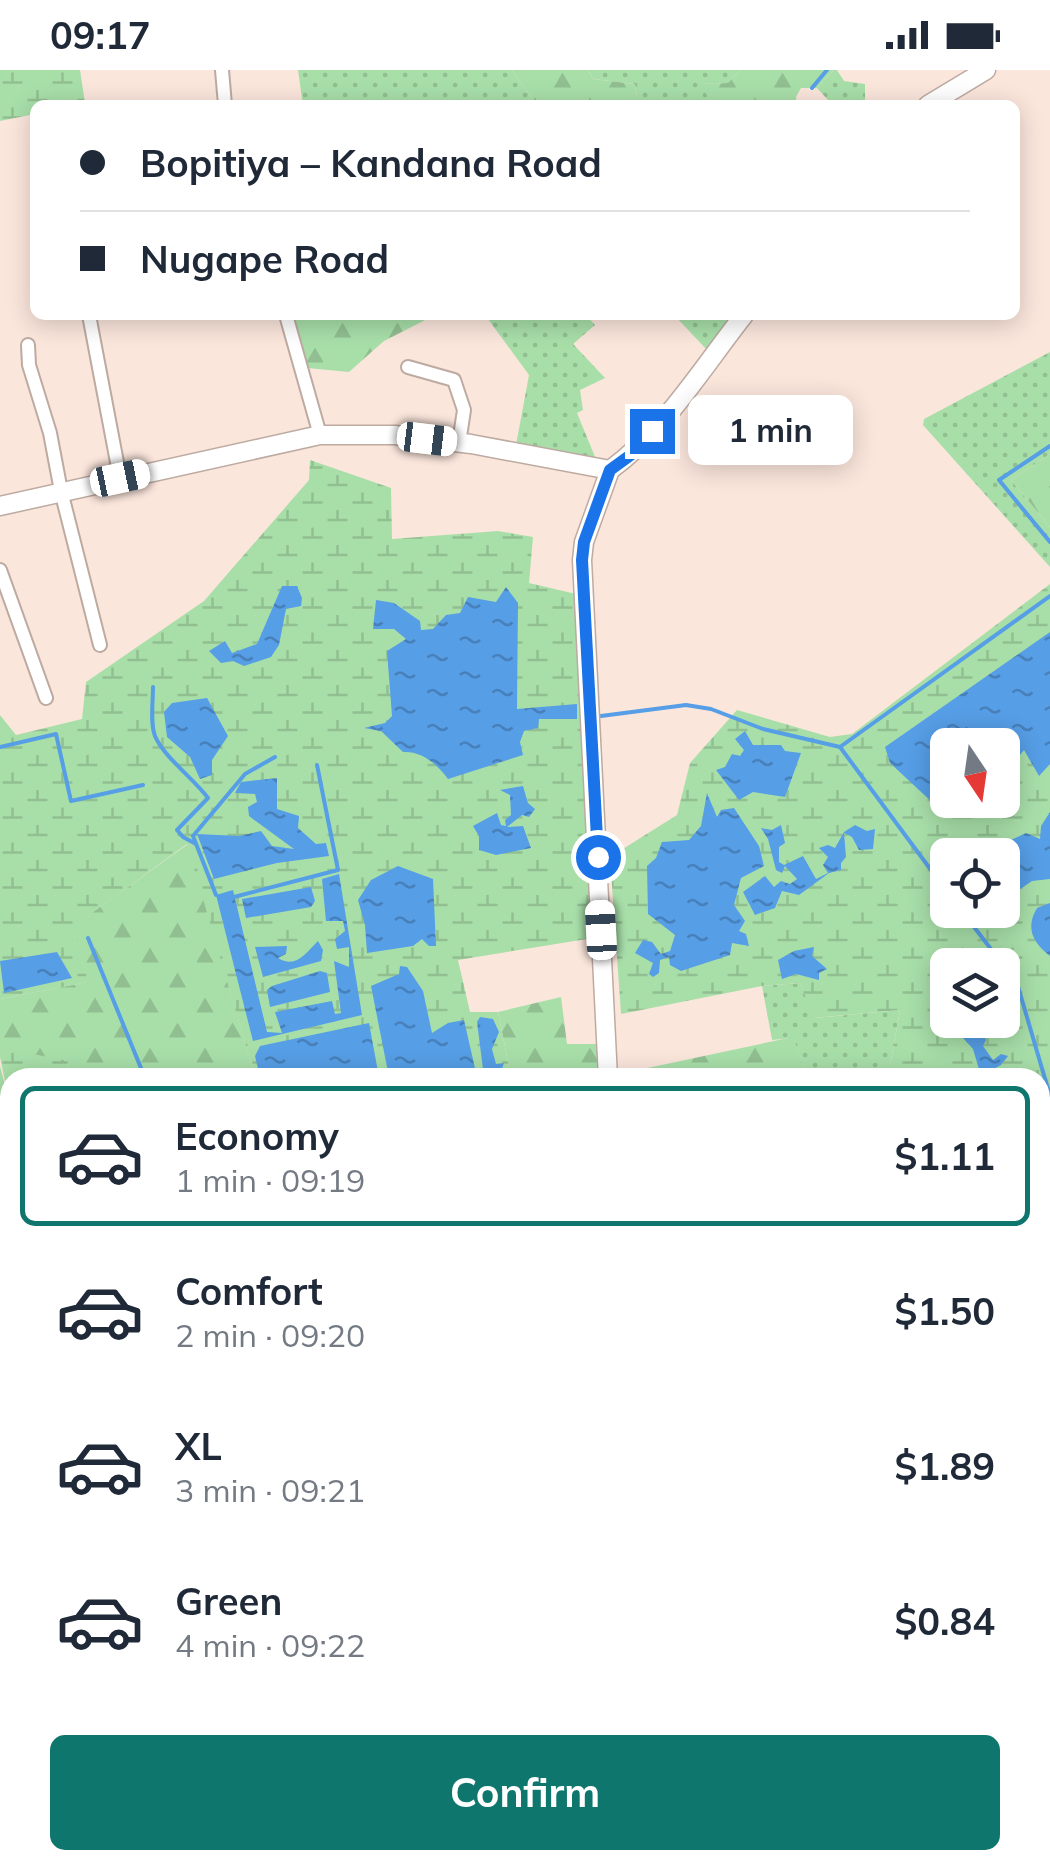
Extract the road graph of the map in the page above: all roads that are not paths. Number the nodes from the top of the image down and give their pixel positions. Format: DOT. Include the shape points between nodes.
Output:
graph roads {
  1 [pos="222,70"];
  2 [pos="986,70"];
  3 [pos="225,100"];
  4 [pos="936,100"];
  5 [pos="91,320"];
  6 [pos="287,320"];
  7 [pos="740,320"];
  8 [pos="28,345"];
  9 [pos="408,366"];
  10 [pos="320,435"];
  11 [pos="459,443"];
  12 [pos="610,470"];
  13 [pos="120,478"];
  14 [pos="61,491"];
  15 [pos="0,506"];
  16 [pos="0,570"];
  17 [pos="100,644"];
  18 [pos="46,698"];
  19 [pos="607,1068"];
  1 -- 3 [label="street"];
  2 -- 4 [label="main road"];
  5 -- 13 [label="street"];
  6 -- 10 [label="street"];
  7 -- 12 [label="main road" via="649,435"];
  8 -- 14 [label="street"];
  9 -- 11 [label="street" via="454,380 464,410"];
  10 -- 11 [label="main road"];
  10 -- 13 [label="main road"];
  11 -- 12 [label="main road"];
  12 -- 19 [label="main road" via="582,560"];
  13 -- 14 [label="main road"];
  14 -- 15 [label="main road"];
  14 -- 17 [label="street"];
  16 -- 18 [label="street"];
}
